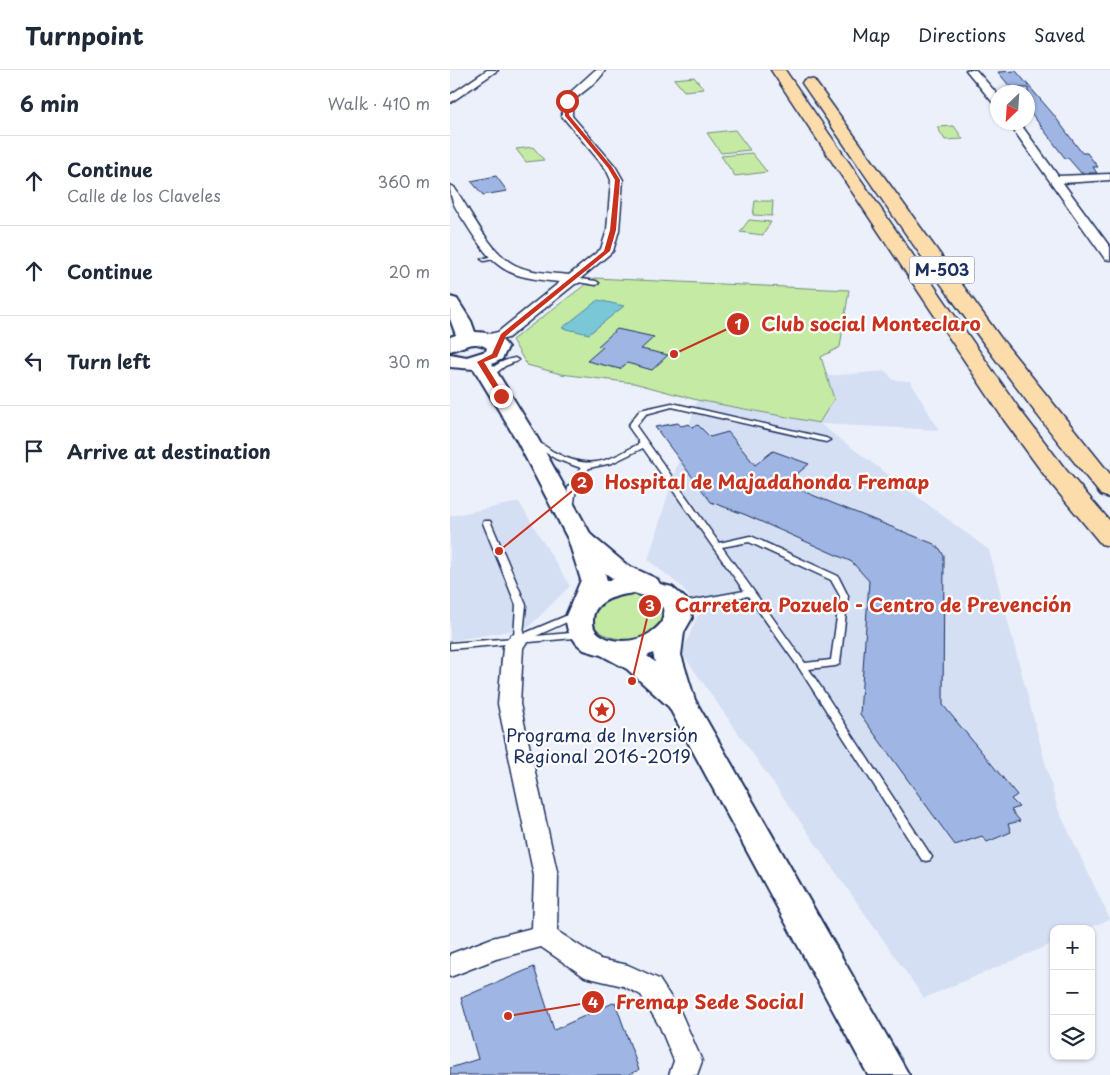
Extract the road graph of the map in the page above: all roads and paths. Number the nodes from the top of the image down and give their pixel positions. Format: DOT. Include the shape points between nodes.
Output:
graph roads {
  1 [pos="493,70"];
  2 [pos="600,70"];
  3 [pos="778,70"];
  4 [pos="800,70"];
  5 [pos="971,70"];
  6 [pos="990,93"];
  7 [pos="450,100"];
  8 [pos="1019,130"];
  9 [pos="1110,177"];
  10 [pos="1056,180"];
  11 [pos="450,189"];
  12 [pos="1110,256"];
  13 [pos="574,280"];
  14 [pos="596,283"];
  15 [pos="450,303"];
  16 [pos="481,341"];
  17 [pos="450,360"];
  18 [pos="515,360"];
  19 [pos="480,362"];
  20 [pos="493,382"];
  21 [pos="527,438"];
  22 [pos="826,440"];
  23 [pos="644,444"];
  24 [pos="586,466"];
  25 [pos="1110,490"];
  26 [pos="568,514"];
  27 [pos="487,523"];
  28 [pos="581,538"];
  29 [pos="1110,538"];
  30 [pos="716,546"];
  31 [pos="653,588"];
  32 [pos="750,593"];
  33 [pos="582,617"];
  34 [pos="674,619"];
  35 [pos="518,640"];
  36 [pos="450,646"];
  37 [pos="609,649"];
  38 [pos="802,666"];
  39 [pos="680,700"];
  40 [pos="926,857"];
  41 [pos="544,936"];
  42 [pos="450,966"];
  43 [pos="683,1075"];
  44 [pos="889,1075"];
  1 -- 7 [label="street"];
  2 -- 13 [label="street" via="567,101 567,116 611,168 617,180 613,230 607,251"];
  3 -- 29 [label="highway, M-503" via="1012,415"];
  4 -- 25 [label="highway, M-503" via="984,329"];
  5 -- 6 [label="street"];
  8 -- 10 [label="street"];
  9 -- 10 [label="street"];
  10 -- 12 [label="street"];
  11 -- 13 [label="street" via="490,258 526,274"];
  13 -- 14 [label="lane"];
  13 -- 16 [label="street"];
  15 -- 16 [label="street" via="461,321"];
  16 -- 19 [label="street" via="494,355"];
  17 -- 19 [label="street"];
  18 -- 20 [label="lane" via="498,366 492,372"];
  19 -- 20 [label="street"];
  20 -- 21 [label="street"];
  21 -- 24 [label="lane" via="553,456"];
  21 -- 26 [label="street"];
  22 -- 23 [label="lane" via="672,406 643,412 632,426"];
  23 -- 24 [label="lane" via="620,458"];
  23 -- 30 [label="lane"];
  24 -- 26 [label="lane" via="572,488"];
  26 -- 28 [label="street"];
  27 -- 35 [label="lane" via="520,604"];
  28 -- 31 [label="street" via="618,571"];
  28 -- 33 [label="street" via="594,580"];
  30 -- 32 [label="lane"];
  30 -- 38 [label="lane" via="750,539 835,578 844,596 835,663"];
  31 -- 33 [label="street" via="635,585 599,593"];
  31 -- 34 [label="street" via="668,595"];
  32 -- 34 [label="lane"];
  32 -- 38 [label="lane"];
  33 -- 35 [label="lane"];
  33 -- 35 [label="lane"];
  33 -- 37 [label="street" via="594,643"];
  34 -- 37 [label="street" via="659,642 644,648"];
  34 -- 39 [label="street" via="667,655"];
  35 -- 36 [label="lane"];
  35 -- 41 [label="street" via="513,647 509,704 546,876"];
  37 -- 39 [label="street" via="637,662"];
  38 -- 40 [label="lane"];
  39 -- 44 [label="street"];
  41 -- 42 [label="street" via="492,949"];
  41 -- 43 [label="street" via="594,969 628,976 650,987 671,1021 688,1061"];
}
